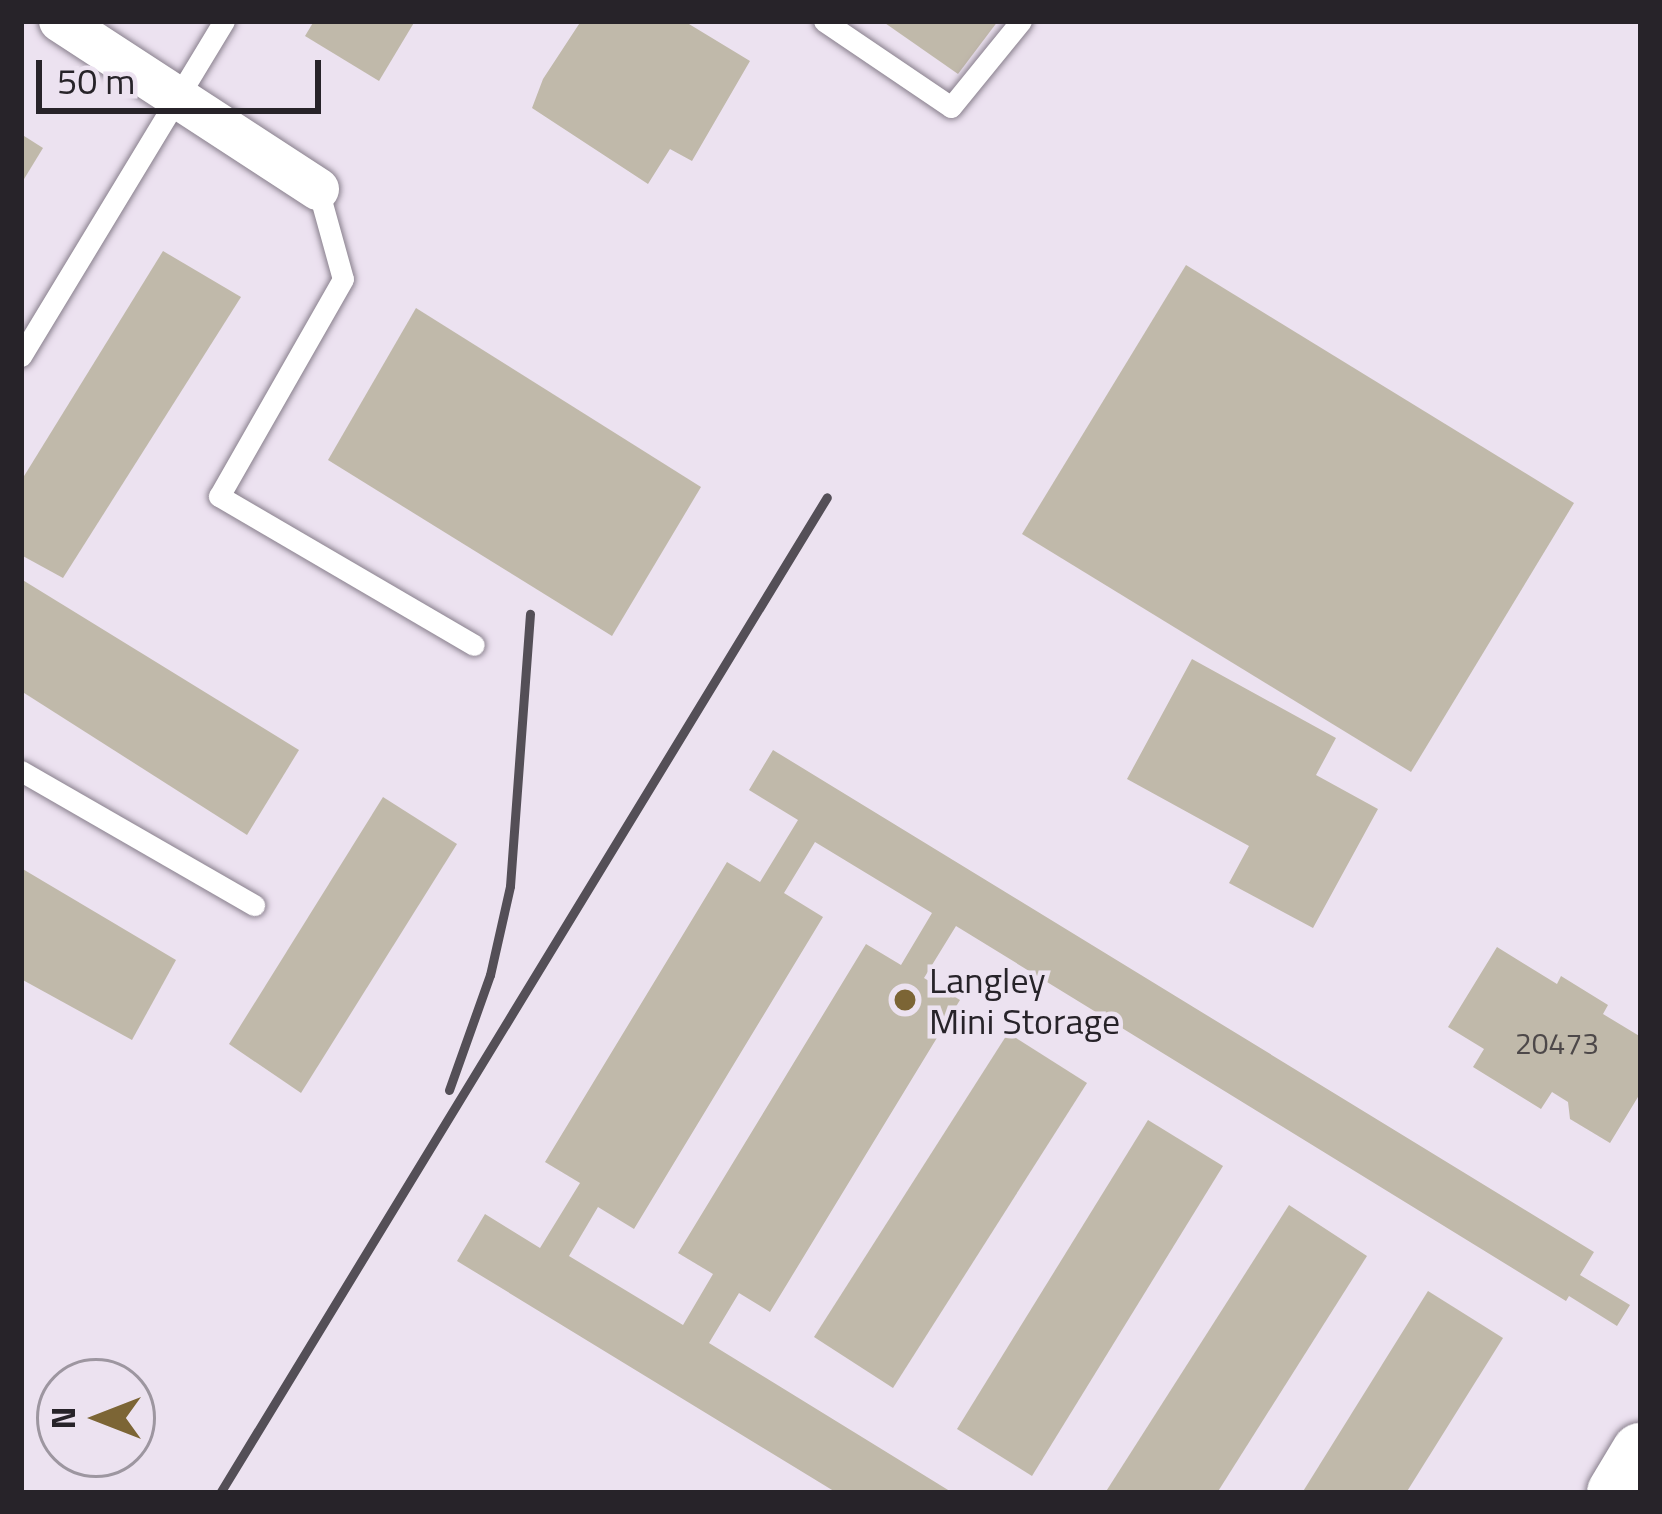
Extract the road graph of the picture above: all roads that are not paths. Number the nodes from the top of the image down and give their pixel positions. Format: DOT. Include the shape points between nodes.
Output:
graph roads {
  1 [pos="60,21"];
  2 [pos="224,21"];
  3 [pos="824,21"];
  4 [pos="1022,21"];
  5 [pos="178,97"];
  6 [pos="318,189"];
  7 [pos="21,356"];
  8 [pos="474,645"];
  9 [pos="21,771"];
  10 [pos="254,905"];
  11 [pos="1641,1454"];
  12 [pos="1617,1493"];
  1 -- 5 [label="street"];
  2 -- 5 [label="lane"];
  3 -- 4 [label="lane" via="951,107"];
  5 -- 6 [label="street"];
  5 -- 7 [label="lane"];
  6 -- 8 [label="lane" via="343,278 219,496"];
  9 -- 10 [label="lane"];
  11 -- 12 [label="main road"];
}
